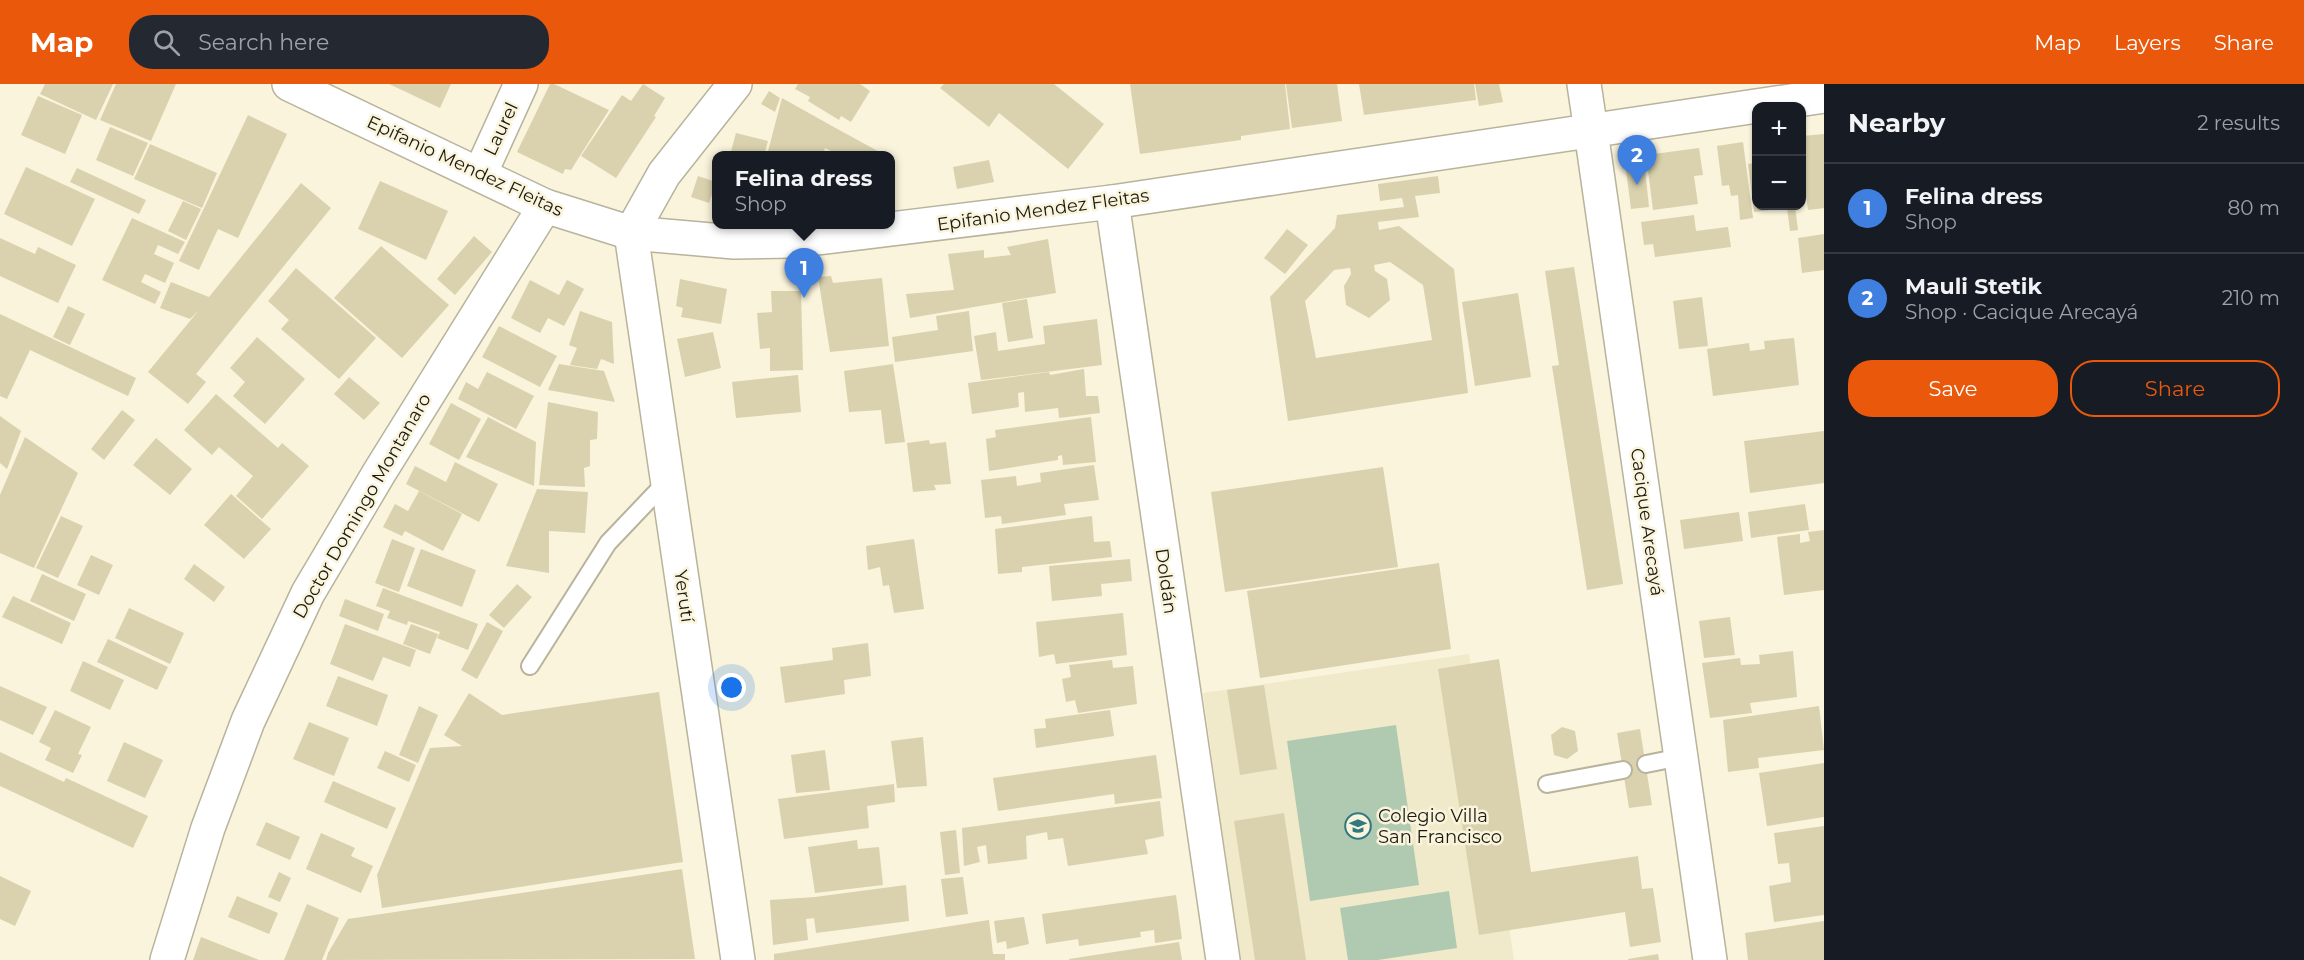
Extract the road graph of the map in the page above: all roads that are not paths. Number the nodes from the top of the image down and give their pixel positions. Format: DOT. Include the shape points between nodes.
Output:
graph roads {
  1 [pos="289,84"];
  2 [pos="521,84"];
  3 [pos="735,84"];
  4 [pos="1584,84"];
  5 [pos="1824,96"];
  6 [pos="1590,131"];
  7 [pos="480,174"];
  8 [pos="1112,202"];
  9 [pos="545,206"];
  10 [pos="891,229"];
  11 [pos="895,229"];
  12 [pos="631,233"];
  13 [pos="667,481"];
  14 [pos="530,666"];
  15 [pos="1681,757"];
  16 [pos="1646,764"];
  17 [pos="1623,770"];
  18 [pos="1547,784"];
  19 [pos="168,960"];
  20 [pos="738,960"];
  21 [pos="1222,960"];
  22 [pos="1710,960"];
  1 -- 7 [label="street, Epifanio Mendez Fleitas"];
  2 -- 7 [label="street, Laurel"];
  3 -- 12 [label="street" via="664,174"];
  4 -- 6 [label="street, Cacique Arecayá"];
  5 -- 6 [label="street, Epifanio Mendez Fleitas"];
  6 -- 8 [label="street, Epifanio Mendez Fleitas"];
  6 -- 15 [label="street, Cacique Arecayá"];
  7 -- 9 [label="street, Epifanio Mendez Fleitas"];
  8 -- 11 [label="street, Epifanio Mendez Fleitas"];
  8 -- 21 [label="street, Doldán"];
  9 -- 12 [label="street, Epifanio Mendez Fleitas"];
  9 -- 19 [label="street, Doctor Domingo Montanaro" via="308,592 248,721 208,828"];
  10 -- 12 [label="street, Epifanio Mendez Fleitas" via="793,241 734,242"];
  12 -- 13 [label="street, Yerutí"];
  13 -- 14 [label="lane" via="608,543"];
  13 -- 20 [label="street, Yerutí"];
  15 -- 16 [label="lane"];
  15 -- 22 [label="street, Cacique Arecayá"];
  17 -- 18 [label="lane"];
}
